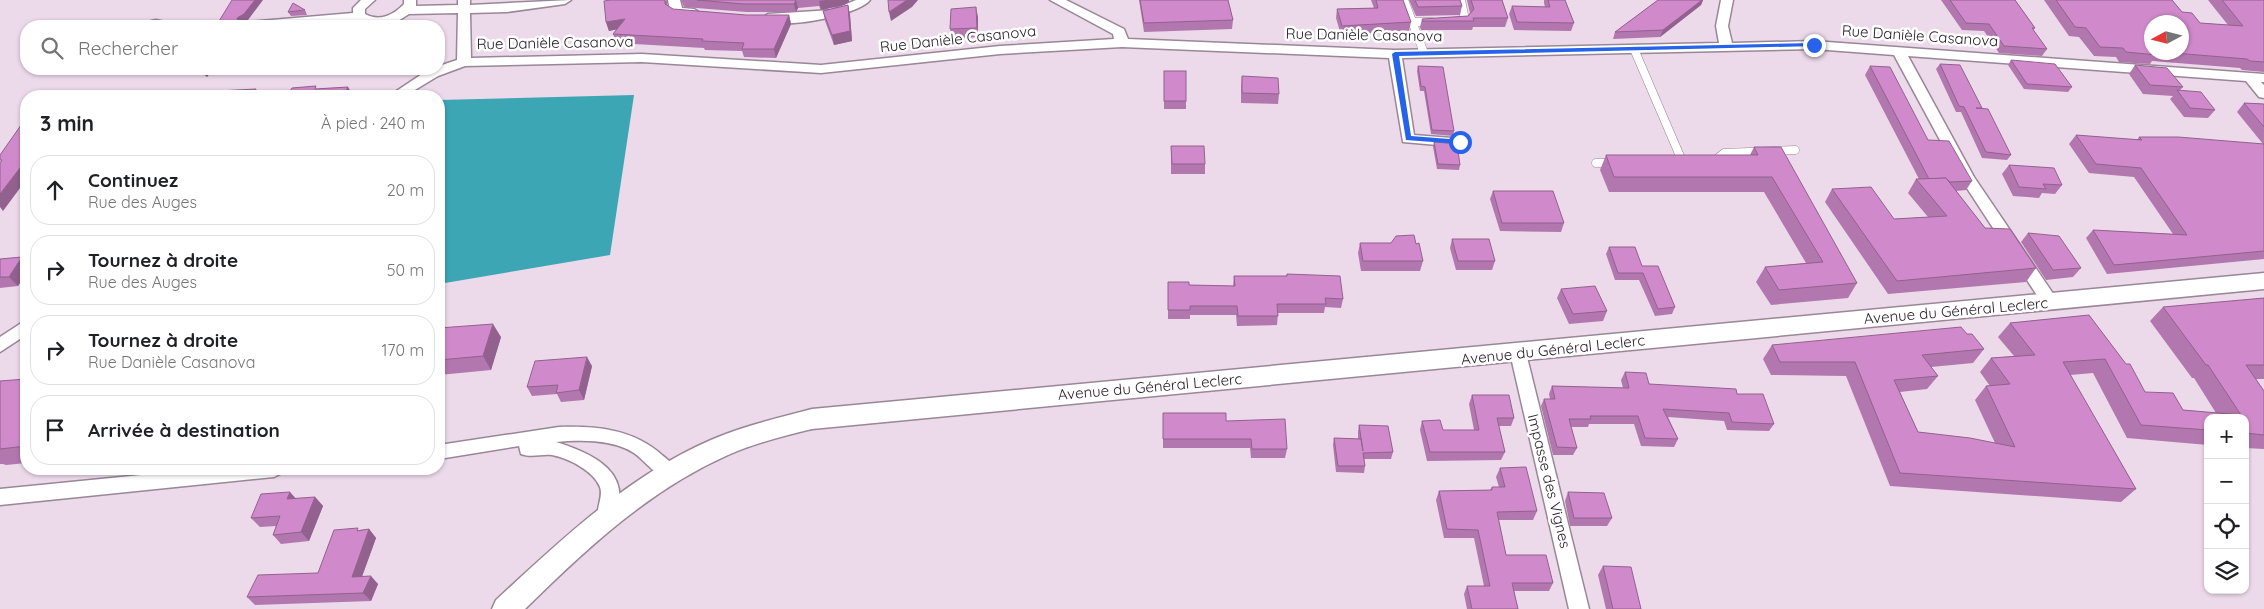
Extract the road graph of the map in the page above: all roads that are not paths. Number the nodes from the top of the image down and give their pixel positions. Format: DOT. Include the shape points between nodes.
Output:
graph roads {
  1 [pos="368,0"];
  2 [pos="565,0"];
  3 [pos="674,0"];
  4 [pos="864,0"];
  5 [pos="1056,0"];
  6 [pos="1404,0"];
  7 [pos="1461,0"];
  8 [pos="1727,0"];
  9 [pos="408,5"];
  10 [pos="465,5"];
  11 [pos="704,14"];
  12 [pos="359,16"];
  13 [pos="752,18"];
  14 [pos="329,20"];
  15 [pos="367,20"];
  16 [pos="386,20"];
  17 [pos="1413,22"];
  18 [pos="1442,22"];
  19 [pos="1452,22"];
  20 [pos="1122,43"];
  21 [pos="1726,46"];
  22 [pos="1634,49"];
  23 [pos="1899,51"];
  24 [pos="1424,53"];
  25 [pos="1395,54"];
  26 [pos="464,62"];
  27 [pos="445,68"];
  28 [pos="428,75"];
  29 [pos="2250,77"];
  30 [pos="2264,78"];
  31 [pos="405,90"];
  32 [pos="2264,94"];
  33 [pos="1460,142"];
  34 [pos="1795,150"];
  35 [pos="1708,162"];
  36 [pos="1596,163"];
  37 [pos="1625,163"];
  38 [pos="1673,163"];
  39 [pos="2264,281"];
  40 [pos="2050,302"];
  41 [pos="20,331"];
  42 [pos="0,346"];
  43 [pos="1518,354"];
  44 [pos="457,450"];
  45 [pos="445,451"];
  46 [pos="213,475"];
  47 [pos="659,478"];
  48 [pos="0,496"];
  49 [pos="606,516"];
  50 [pos="506,609"];
  51 [pos="1580,609"];
  1 -- 12 [label="street" via="359,8"];
  2 -- 10 [label="street" via="507,8"];
  3 -- 11 [label="street" via="676,12"];
  4 -- 13 [label="street" via="857,7 804,18"];
  5 -- 20 [label="street" via="1119,32"];
  6 -- 17 [label="lane"];
  7 -- 19 [label="lane" via="1465,20"];
  8 -- 21 [label="street" via="1722,26"];
  9 -- 10 [label="street"];
  9 -- 16 [label="street" via="394,18"];
  10 -- 26 [label="street"];
  12 -- 14 [label="street"];
  12 -- 15 [label="street"];
  17 -- 18 [label="lane"];
  17 -- 24 [label="lane"];
  20 -- 25 [label="street, Rue Danièle Casanova"];
  20 -- 26 [label="street, Rue Danièle Casanova" via="1000,50 821,69 642,58"];
  21 -- 22 [label="street, Rue Danièle Casanova"];
  21 -- 23 [label="street, Rue Danièle Casanova" via="1814,45"];
  22 -- 24 [label="street, Rue Danièle Casanova"];
  22 -- 38 [label="lane" via="1687,162"];
  23 -- 29 [label="street, Rue Danièle Casanova"];
  23 -- 40 [label="street" via="1968,179"];
  24 -- 25 [label="street, Rue Danièle Casanova"];
  25 -- 33 [label="street" via="1408,138"];
  26 -- 27 [label="street, Rue Danièle Casanova"];
  28 -- 31 [label="street, Rue Danièle Casanova"];
  29 -- 30 [label="street, Rue Danièle Casanova"];
  29 -- 32 [label="street"];
  34 -- 35 [label="lane" via="1724,153 1716,162"];
  36 -- 37 [label="lane"];
  39 -- 40 [label="main road, Avenue du Général Leclerc"];
  40 -- 43 [label="main road, Avenue du Général Leclerc"];
  41 -- 42 [label="street"];
  43 -- 47 [label="main road, Avenue du Général Leclerc" via="842,415 765,430 736,440"];
  43 -- 51 [label="street, Impasse des Vignes"];
  44 -- 45 [label="street"];
  44 -- 47 [label="street" via="514,440 569,435 604,436 630,442 649,454"];
  44 -- 49 [label="street" via="552,448 576,456 601,471 610,489"];
  46 -- 48 [label="street"];
  47 -- 49 [label="main road, Avenue du Général Leclerc"];
  49 -- 50 [label="main road, Avenue du Général Leclerc"];
}
